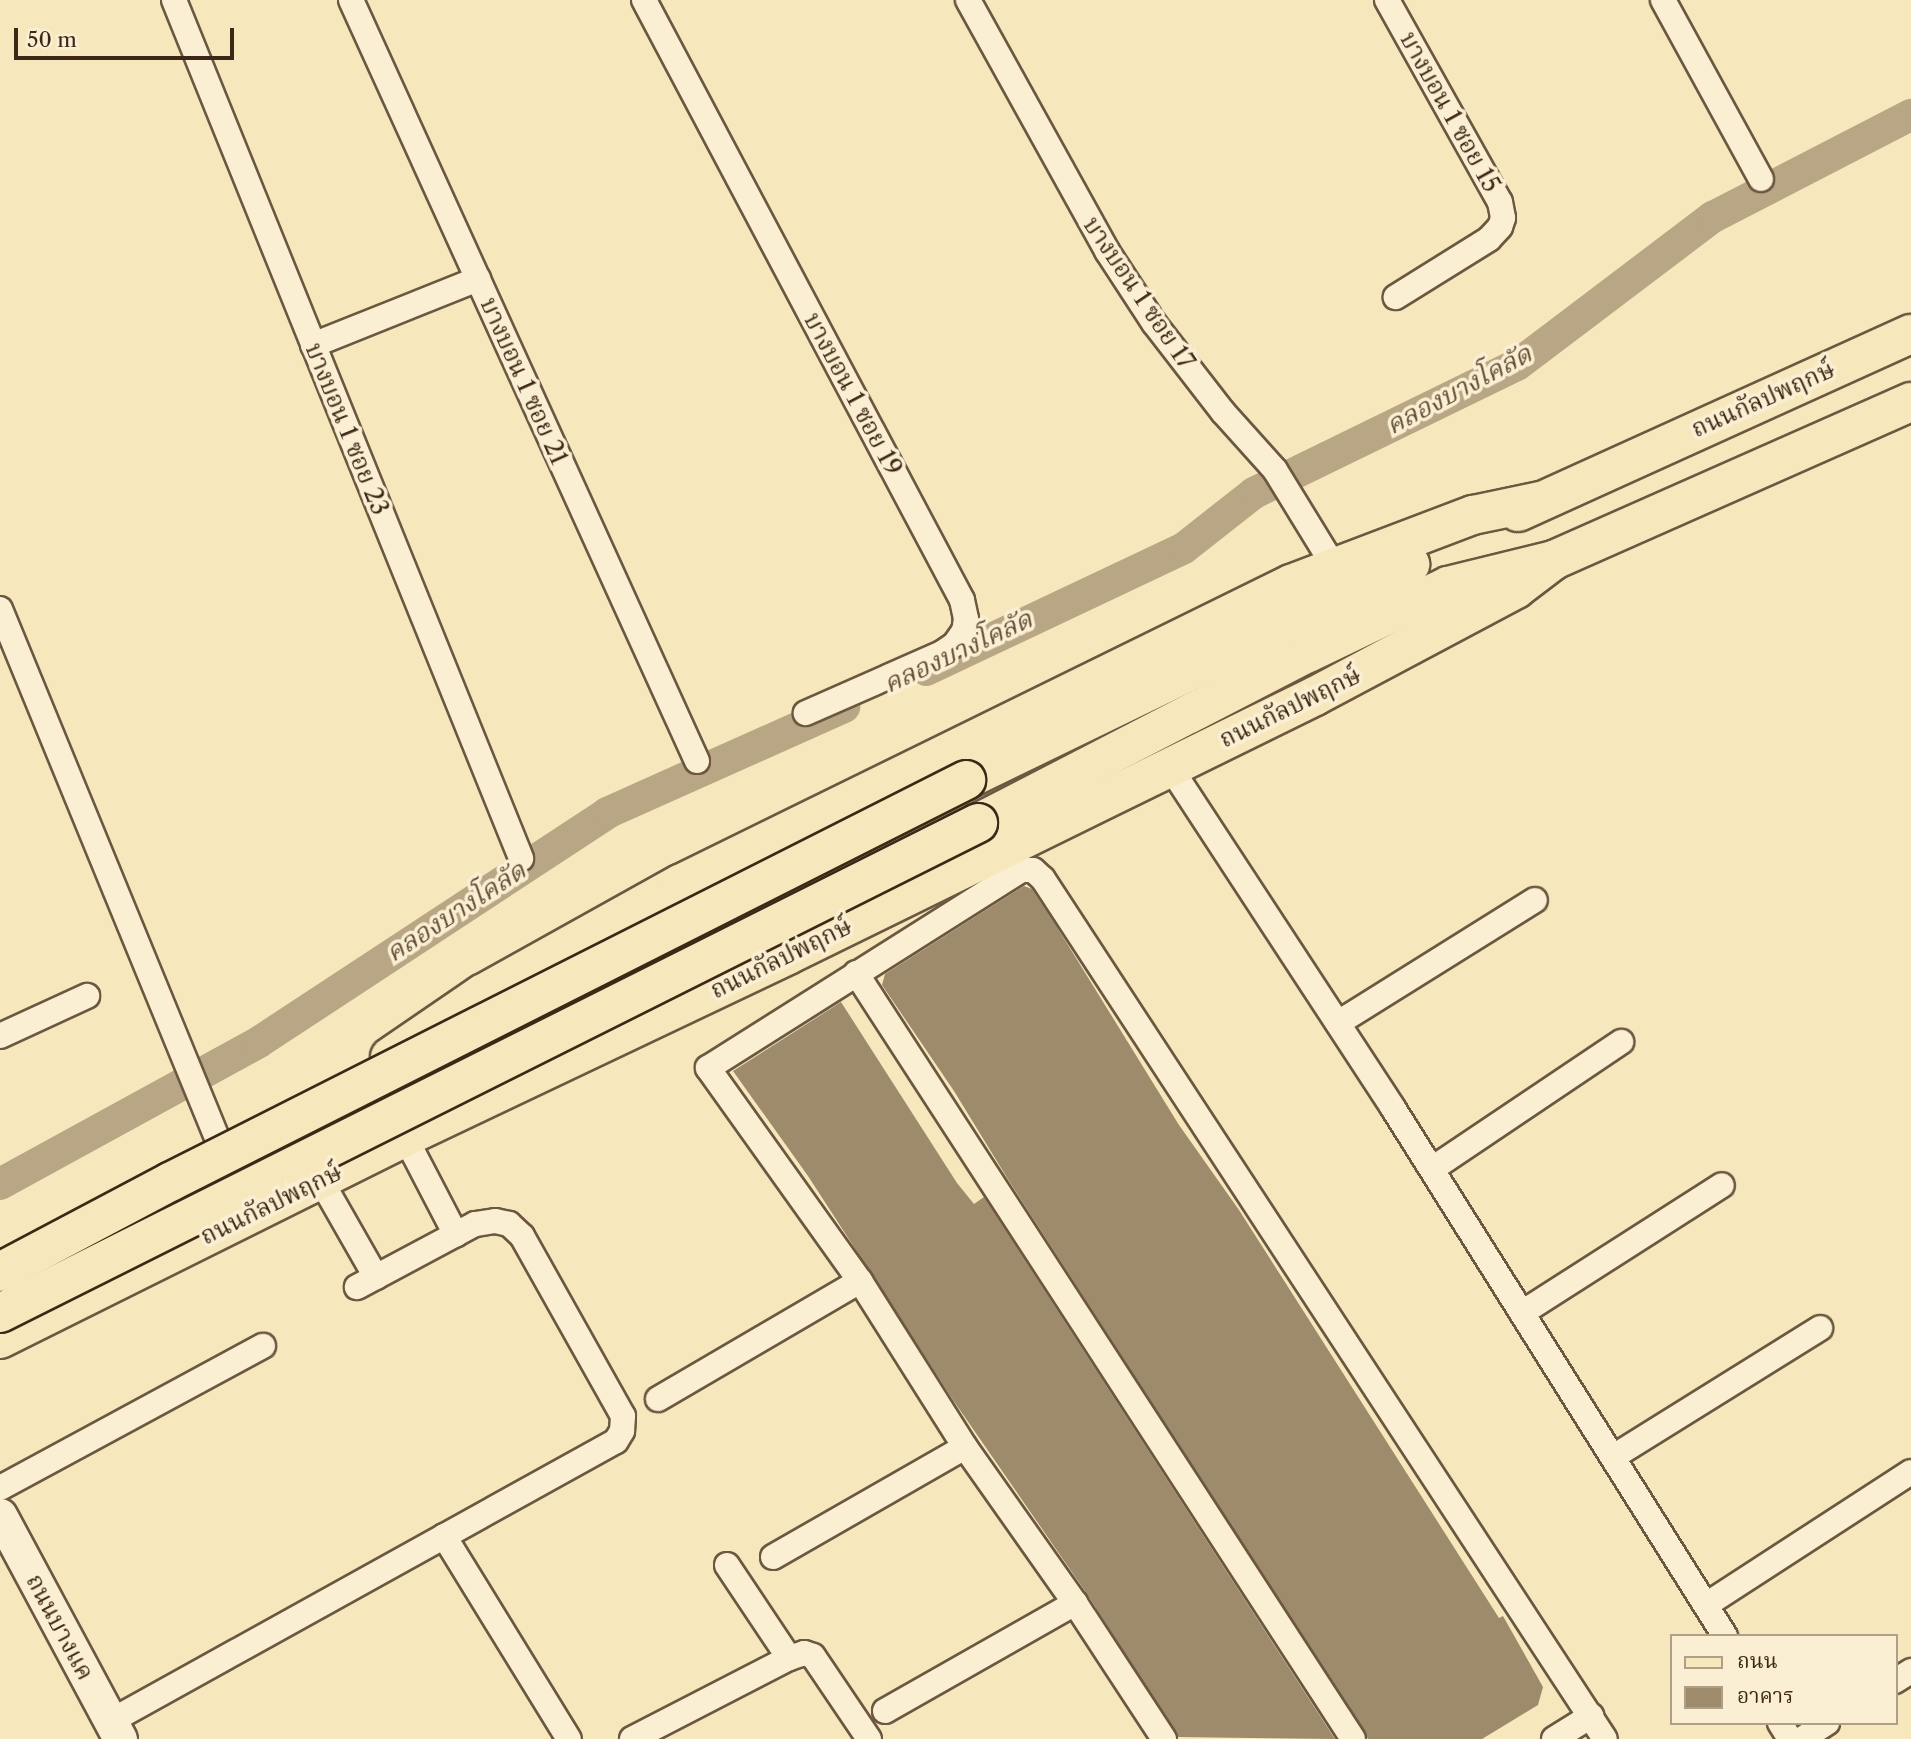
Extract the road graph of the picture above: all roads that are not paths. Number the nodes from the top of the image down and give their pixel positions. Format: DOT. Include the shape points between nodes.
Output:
graph roads {
  1 [pos="174,0"];
  2 [pos="351,0"];
  3 [pos="644,0"];
  4 [pos="968,0"];
  5 [pos="1387,0"];
  6 [pos="1663,0"];
  7 [pos="1761,179"];
  8 [pos="478,279"];
  9 [pos="1395,297"];
  10 [pos="1911,334"];
  11 [pos="313,345"];
  12 [pos="1911,402"];
  13 [pos="1540,501"];
  14 [pos="1554,560"];
  15 [pos="1335,568"];
  16 [pos="0,609"];
  17 [pos="10,661"];
  18 [pos="806,713"];
  19 [pos="697,761"];
  20 [pos="1170,766"];
  21 [pos="520,858"];
  22 [pos="1535,900"];
  23 [pos="539,962"];
  24 [pos="856,973"];
  25 [pos="87,996"];
  26 [pos="1338,1023"];
  27 [pos="0,1036"];
  28 [pos="1621,1042"];
  29 [pos="585,1052"];
  30 [pos="215,1134"];
  31 [pos="405,1137"];
  32 [pos="1432,1169"];
  33 [pos="320,1179"];
  34 [pos="1722,1185"];
  35 [pos="456,1235"];
  36 [pos="0,1259"];
  37 [pos="0,1272"];
  38 [pos="860,1281"];
  39 [pos="0,1313"];
  40 [pos="1522,1313"];
  41 [pos="1820,1328"];
  42 [pos="0,1339"];
  43 [pos="262,1346"];
  44 [pos="658,1399"];
  45 [pos="965,1447"];
  46 [pos="1613,1457"];
  47 [pos="1911,1472"];
  48 [pos="0,1488"];
  49 [pos="0,1516"];
  50 [pos="444,1536"];
  51 [pos="773,1557"];
  52 [pos="727,1565"];
  53 [pos="1075,1603"];
  54 [pos="1706,1605"];
  55 [pos="1724,1634"];
  56 [pos="789,1658"];
  57 [pos="885,1711"];
  58 [pos="1591,1716"];
  59 [pos="1824,1725"];
  60 [pos="116,1730"];
  61 [pos="569,1739"];
  62 [pos="632,1739"];
  63 [pos="869,1739"];
  64 [pos="1164,1739"];
  65 [pos="1353,1739"];
  66 [pos="1554,1739"];
  67 [pos="1605,1739"];
  68 [pos="1802,1739"];
  1 -- 11 [label="street, บางบอน 1 ซอย 23"];
  2 -- 8 [label="street, บางบอน 1 ซอย 21"];
  3 -- 18 [label="street, บางบอน 1 ซอย 19" via="962,600 966,619 955,644"];
  4 -- 15 [label="street, บางบอน 1 ซอย 17" via="1107,251 1154,323 1275,470"];
  5 -- 9 [label="street, บางบอน 1 ซอย 15" via="1500,202 1503,218 1489,240"];
  6 -- 7 [label="street"];
  8 -- 11 [label="street"];
  8 -- 19 [label="street, บางบอน 1 ซอย 21"];
  10 -- 13 [label="main road, ถนนกัลปพฤกษ์"];
  11 -- 21 [label="street, บางบอน 1 ซอย 23"];
  12 -- 14 [label="main road, ถนนกัลปพฤกษ์"];
  13 -- 15 [label="main road, ถนนกัลปพฤกษ์" via="1473,515"];
  13 -- 37 [label="main road, ถนนกัลปพฤกษ์, bridge" via="966,780"];
  14 -- 20 [label="main road, ถนนกัลปพฤกษ์" via="1516,589 1419,642"];
  14 -- 39 [label="main road, ถนนกัลปพฤกษ์, bridge" via="1448,586 1308,653"];
  15 -- 23 [label="main road, ถนนกัลปพฤกษ์" via="1291,584 680,884"];
  16 -- 17 [label="street"];
  17 -- 30 [label="street"];
  20 -- 26 [label="street"];
  20 -- 29 [label="main road, ถนนกัลปพฤกษ์"];
  22 -- 26 [label="street"];
  23 -- 29 [label="main road" via="532,978 536,1005 559,1040 569,1049"];
  23 -- 30 [label="main road, ถนนกัลปพฤกษ์" via="482,994 344,1087"];
  24 -- 38 [label="street" via="708,1068"];
  24 -- 58 [label="street" via="1010,874 1032,870 1043,879"];
  24 -- 65 [label="street"];
  25 -- 27 [label="street"];
  26 -- 32 [label="street"];
  28 -- 32 [label="street"];
  29 -- 31 [label="main road, ถนนกัลปพฤกษ์"];
  30 -- 36 [label="main road, ถนนกัลปพฤกษ์"];
  31 -- 33 [label="main road, ถนนกัลปพฤกษ์"];
  31 -- 35 [label="street"];
  32 -- 40 [label="street"];
  33 -- 35 [label="street" via="367,1282"];
  33 -- 42 [label="main road, ถนนกัลปพฤกษ์"];
  34 -- 40 [label="street"];
  35 -- 50 [label="street" via="475,1224 495,1221 509,1224 522,1236 622,1416 622,1431 616,1441"];
  38 -- 44 [label="street"];
  38 -- 45 [label="street"];
  40 -- 46 [label="street"];
  41 -- 46 [label="street"];
  43 -- 48 [label="street"];
  45 -- 51 [label="street"];
  45 -- 53 [label="street"];
  46 -- 54 [label="street"];
  47 -- 54 [label="street"];
  49 -- 60 [label="main road, ถนนบางแค"];
  50 -- 60 [label="street"];
  50 -- 61 [label="street"];
  52 -- 56 [label="street"];
  53 -- 57 [label="street"];
  53 -- 64 [label="street"];
  54 -- 55 [label="street"];
  56 -- 62 [label="street"];
  56 -- 63 [label="street" via="804,1653 813,1656"];
  58 -- 66 [label="street"];
  58 -- 67 [label="street"];
  59 -- 68 [label="street"];
}
